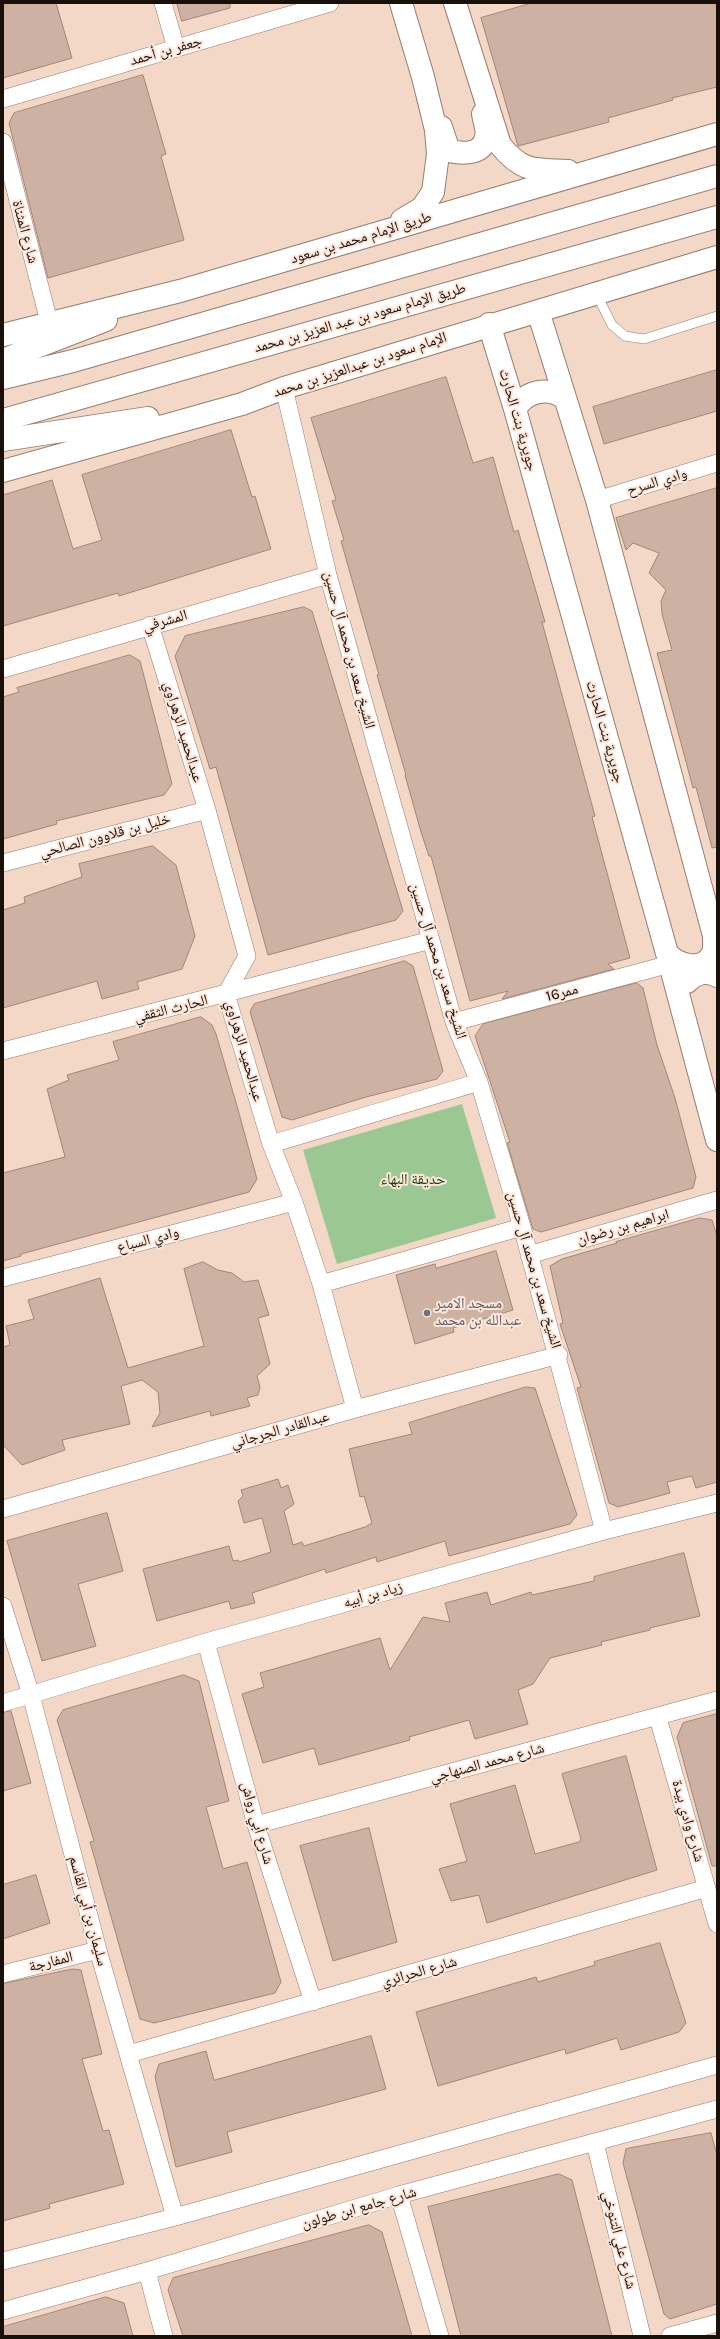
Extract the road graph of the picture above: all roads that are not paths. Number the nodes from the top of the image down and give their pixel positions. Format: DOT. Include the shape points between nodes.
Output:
graph roads {
  1 [pos="163,3"];
  2 [pos="330,3"];
  3 [pos="401,3"];
  4 [pos="455,3"];
  5 [pos="176,48"];
  6 [pos="475,67"];
  7 [pos="423,77"];
  8 [pos="3,99"];
  9 [pos="717,134"];
  10 [pos="3,142"];
  11 [pos="608,165"];
  12 [pos="717,176"];
  13 [pos="717,217"];
  14 [pos="377,234"];
  15 [pos="717,257"];
  16 [pos="180,292"];
  17 [pos="596,293"];
  18 [pos="538,311"];
  19 [pos="717,316"];
  20 [pos="49,322"];
  21 [pos="489,324"];
  22 [pos="3,334"];
  23 [pos="3,360"];
  24 [pos="3,378"];
  25 [pos="284,388"];
  26 [pos="564,398"];
  27 [pos="242,404"];
  28 [pos="515,409"];
  29 [pos="3,420"];
  30 [pos="3,440"];
  31 [pos="717,463"];
  32 [pos="3,471"];
  33 [pos="597,500"];
  34 [pos="328,575"];
  35 [pos="150,625"];
  36 [pos="3,669"];
  37 [pos="207,810"];
  38 [pos="3,863"];
  39 [pos="430,940"];
  40 [pos="716,942"];
  41 [pos="669,958"];
  42 [pos="717,976"];
  43 [pos="226,994"];
  44 [pos="679,997"];
  45 [pos="454,1022"];
  46 [pos="3,1051"];
  47 [pos="478,1082"];
  48 [pos="717,1140"];
  49 [pos="271,1144"];
  50 [pos="717,1200"];
  51 [pos="294,1202"];
  52 [pos="522,1227"];
  53 [pos="529,1255"];
  54 [pos="3,1278"];
  55 [pos="321,1284"];
  56 [pos="559,1355"];
  57 [pos="355,1409"];
  58 [pos="717,1503"];
  59 [pos="3,1509"];
  60 [pos="604,1531"];
  61 [pos="3,1606"];
  62 [pos="206,1642"];
  63 [pos="31,1695"];
  64 [pos="717,1700"];
  65 [pos="3,1703"];
  66 [pos="658,1718"];
  67 [pos="256,1825"];
  68 [pos="707,1888"];
  69 [pos="717,1924"];
  70 [pos="98,1950"];
  71 [pos="3,1974"];
  72 [pos="313,2002"];
  73 [pos="129,2054"];
  74 [pos="717,2065"];
  75 [pos="717,2109"];
  76 [pos="595,2143"];
  77 [pos="399,2196"];
  78 [pos="175,2216"];
  79 [pos="3,2261"];
  80 [pos="147,2271"];
  81 [pos="3,2311"];
  82 [pos="717,2323"];
  83 [pos="164,2336"];
  84 [pos="440,2336"];
  85 [pos="642,2336"];
  86 [pos="670,2336"];
  1 -- 5 [label="street"];
  2 -- 5 [label="street, جعفر بن أحمد"];
  3 -- 7 [label="street"];
  4 -- 6 [label="street"];
  5 -- 8 [label="street, جعفر بن أحمد"];
  6 -- 7 [label="street" via="487,136 483,146 473,152 462,154 449,151"];
  6 -- 11 [label="street" via="500,145 513,160 531,169 569,171"];
  7 -- 14 [label="street" via="436,130 438,154 433,192 422,208"];
  9 -- 11 [label="street, طريق الإمام محمد بن سعود"];
  10 -- 20 [label="street, شارع المثناة"];
  11 -- 14 [label="street, طريق الإمام محمد بن سعود"];
  12 -- 24 [label="street" via="73,361"];
  13 -- 29 [label="street, طريق الإمام سعود بن عبد العزيز بن محمد"];
  14 -- 16 [label="street, طريق الإمام محمد بن سعود"];
  15 -- 17 [label="street, الإمام سعود بن عبدالعزيز بن محمد"];
  16 -- 20 [label="street, طريق الإمام محمد بن سعود"];
  16 -- 23 [label="street"];
  17 -- 18 [label="street, الإمام سعود بن عبدالعزيز بن محمد"];
  17 -- 19 [label="lane" via="612,325 624,336 644,339"];
  18 -- 21 [label="street, الإمام سعود بن عبدالعزيز بن محمد"];
  18 -- 26 [label="street"];
  20 -- 22 [label="street, طريق الإمام محمد بن سعود"];
  21 -- 25 [label="street, الإمام سعود بن عبدالعزيز بن محمد"];
  21 -- 28 [label="street, جويرية بنت الحارث"];
  25 -- 27 [label="street, الإمام سعود بن عبدالعزيز بن محمد"];
  25 -- 34 [label="street, الشيخ سعد بن محمد آل حسين"];
  26 -- 28 [label="street" via="550,392 536,392 520,400"];
  26 -- 33 [label="street"];
  27 -- 30 [label="street"];
  27 -- 32 [label="street, الإمام سعود بن عبدالعزيز بن محمد"];
  28 -- 41 [label="street, جويرية بنت الحارث"];
  31 -- 33 [label="street, وادي السرح"];
  33 -- 40 [label="street"];
  34 -- 35 [label="street, المشرفي"];
  34 -- 39 [label="street, الشيخ سعد بن محمد آل حسين"];
  35 -- 36 [label="street, المشرفي"];
  35 -- 37 [label="street, عبدالحميد الزهراوي"];
  37 -- 38 [label="street, خليل بن قلاوون الصالحي"];
  37 -- 43 [label="street, عبدالحميد الزهراوي" via="247,956"];
  39 -- 43 [label="street, الحارث الثقفي"];
  39 -- 45 [label="street, الشيخ سعد بن محمد آل حسين"];
  40 -- 41 [label="street" via="711,958 696,965 679,963"];
  41 -- 44 [label="street, جويرية بنت الحارث"];
  41 -- 45 [label="street, ممر16"];
  42 -- 44 [label="street" via="706,972 698,975 683,986"];
  43 -- 46 [label="street, الحارث الثقفي"];
  43 -- 49 [label="street, عبدالحميد الزهراوي"];
  44 -- 48 [label="street, جويرية بنت الحارث"];
  45 -- 47 [label="street, الشيخ سعد بن محمد آل حسين"];
  47 -- 49 [label="street"];
  47 -- 52 [label="street, الشيخ سعد بن محمد آل حسين"];
  49 -- 51 [label="street, عبدالحميد الزهراوي"];
  50 -- 53 [label="street, ابراهيم بن رضوان"];
  51 -- 54 [label="street, وادي السباع"];
  51 -- 55 [label="street, عبدالحميد الزهراوي"];
  52 -- 53 [label="street, الشيخ سعد بن محمد آل حسين"];
  52 -- 55 [label="street"];
  53 -- 56 [label="street, الشيخ سعد بن محمد آل حسين"];
  55 -- 57 [label="street, عبدالحميد الزهراوي"];
  56 -- 57 [label="street, عبدالقادر الجرجاني"];
  56 -- 60 [label="street, الشيخ سعد بن محمد آل حسين"];
  57 -- 59 [label="street, عبدالقادر الجرجاني"];
  58 -- 60 [label="street, زياد بن أبيه"];
  60 -- 62 [label="street, زياد بن أبيه"];
  61 -- 63 [label="street, سليمان بن أبي القاسم"];
  62 -- 63 [label="street, زياد بن أبيه"];
  62 -- 67 [label="street, شارع أبي رواش"];
  63 -- 65 [label="street, زياد بن أبيه"];
  63 -- 70 [label="street, سليمان بن أبي القاسم"];
  64 -- 66 [label="street, شارع محمد الصنهاجي"];
  66 -- 67 [label="street, شارع محمد الصنهاجي"];
  66 -- 68 [label="street, شارع وادي بيدة"];
  67 -- 72 [label="street, شارع أبي رواش"];
  68 -- 69 [label="street, شارع وادي بيدة"];
  68 -- 72 [label="street, شارع الحرائري"];
  70 -- 71 [label="street, المفارجة"];
  70 -- 73 [label="street, سليمان بن أبي القاسم"];
  72 -- 73 [label="street, شارع الحرائري"];
  73 -- 78 [label="street, سليمان بن أبي القاسم"];
  74 -- 78 [label="street"];
  75 -- 76 [label="street, شارع جامع ابن طولون"];
  76 -- 77 [label="street, شارع جامع ابن طولون"];
  76 -- 85 [label="street, شارع علي التنوخي"];
  77 -- 80 [label="street, شارع جامع ابن طولون"];
  77 -- 84 [label="street"];
  78 -- 79 [label="street"];
  80 -- 81 [label="street, شارع جامع ابن طولون"];
  80 -- 83 [label="street"];
  82 -- 86 [label="street"];
}
